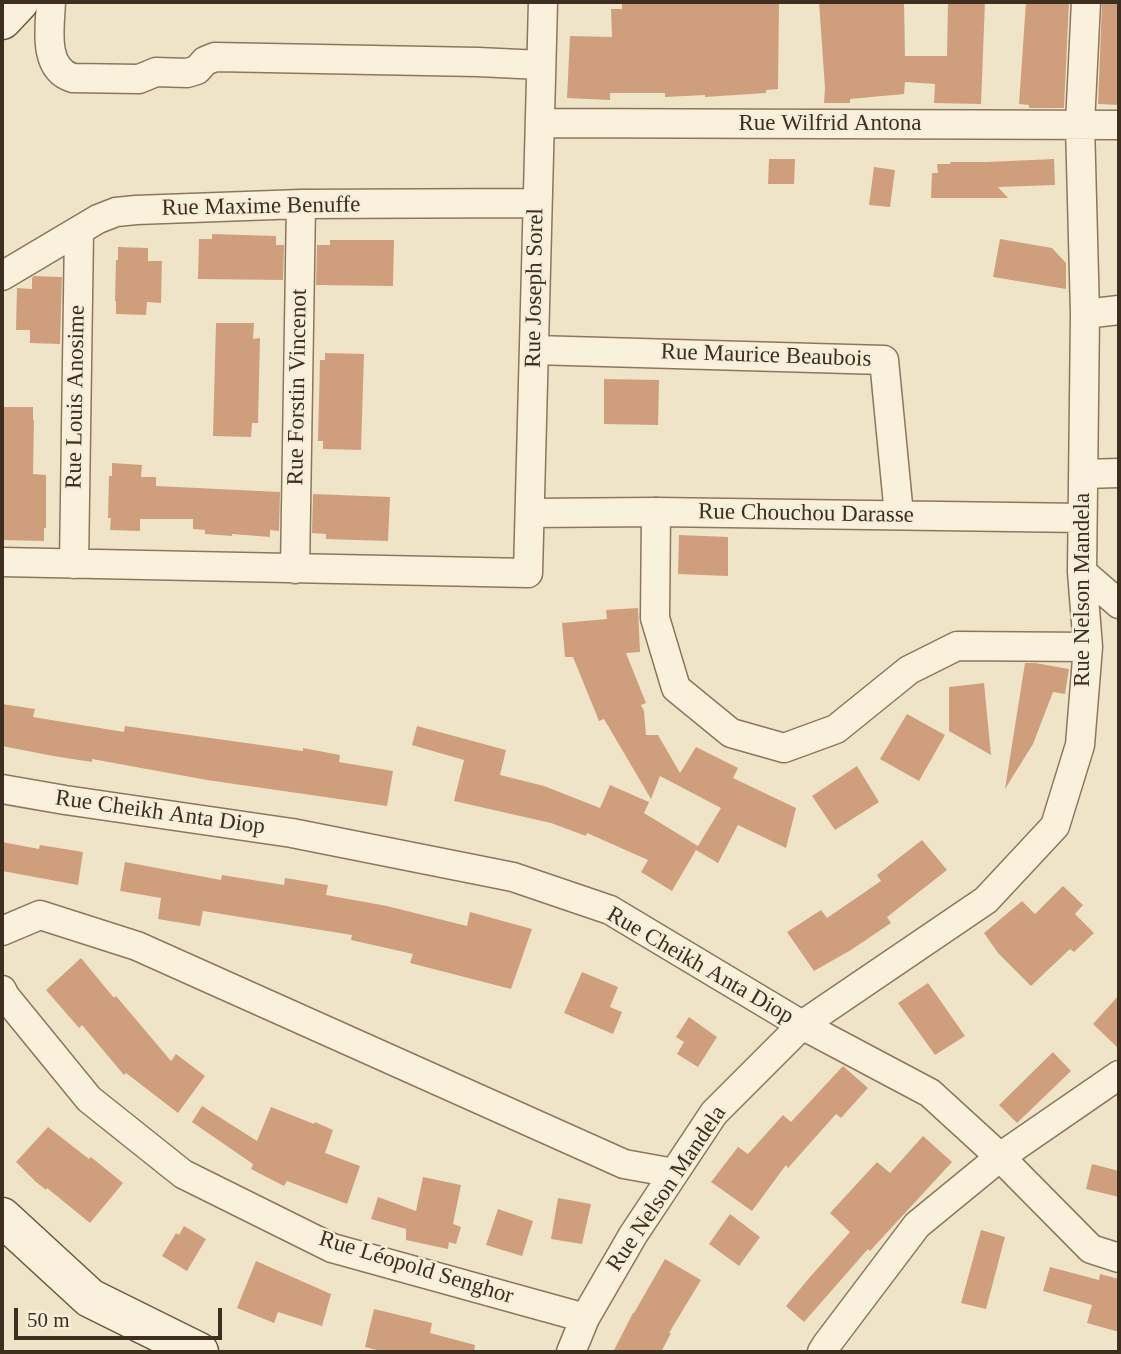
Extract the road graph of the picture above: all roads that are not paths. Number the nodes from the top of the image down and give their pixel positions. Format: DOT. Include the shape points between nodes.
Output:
graph roads {
  1 [pos="19,2"];
  2 [pos="51,2"];
  3 [pos="543,2"];
  4 [pos="1086,2"];
  5 [pos="2,20"];
  6 [pos="541,65"];
  7 [pos="541,123"];
  8 [pos="1080,124"];
  9 [pos="1119,125"];
  10 [pos="537,203"];
  11 [pos="301,204"];
  12 [pos="79,231"];
  13 [pos="2,276"];
  14 [pos="1119,310"];
  15 [pos="1085,314"];
  16 [pos="534,350"];
  17 [pos="1119,472"];
  18 [pos="1083,474"];
  19 [pos="656,512"];
  20 [pos="530,513"];
  21 [pos="899,515"];
  22 [pos="1082,518"];
  23 [pos="2,562"];
  24 [pos="74,564"];
  25 [pos="295,569"];
  26 [pos="1082,572"];
  27 [pos="1119,604"];
  28 [pos="1088,647"];
  29 [pos="2,789"];
  30 [pos="2,931"];
  31 [pos="2,990"];
  32 [pos="802,1025"];
  33 [pos="1119,1075"];
  34 [pos="1000,1157"];
  35 [pos="674,1173"];
  36 [pos="2,1217"];
  37 [pos="1119,1258"];
  38 [pos="585,1318"];
  39 [pos="199,1352"];
  40 [pos="571,1352"];
  41 [pos="822,1352"];
  1 -- 5 [label="main road"];
  2 -- 6 [label="street" via="51,52 60,72 73,78 139,79 156,72 192,73 215,57"];
  3 -- 6 [label="street, Rue Joseph Sorel"];
  4 -- 8 [label="street, Rue Nelson Mandela"];
  6 -- 7 [label="street, Rue Joseph Sorel"];
  7 -- 8 [label="street, Rue Wilfrid Antona"];
  7 -- 10 [label="street, Rue Joseph Sorel"];
  8 -- 9 [label="street, Rue Wilfrid Antona"];
  8 -- 15 [label="street, Rue Nelson Mandela"];
  10 -- 11 [label="street, Rue Maxime Benuffe"];
  10 -- 16 [label="street, Rue Joseph Sorel"];
  11 -- 12 [label="street, Rue Maxime Benuffe" via="116,212"];
  11 -- 25 [label="street, Rue Forstin Vincenot"];
  12 -- 13 [label="street, Rue Maxime Benuffe"];
  12 -- 24 [label="street, Rue Louis Anosime"];
  14 -- 15 [label="street"];
  15 -- 18 [label="street, Rue Nelson Mandela"];
  16 -- 20 [label="street, Rue Joseph Sorel"];
  16 -- 21 [label="street, Rue Maurice Beaubois" via="884,360"];
  17 -- 18 [label="street"];
  18 -- 22 [label="street, Rue Nelson Mandela"];
  19 -- 20 [label="street, Rue Chouchou Darasse"];
  19 -- 21 [label="street, Rue Chouchou Darasse"];
  19 -- 28 [label="street" via="654,618 676,688 731,733 784,748 836,729 909,670 957,646"];
  20 -- 25 [label="street, Rue Joseph Sorel" via="528,573"];
  21 -- 22 [label="street, Rue Chouchou Darasse"];
  22 -- 26 [label="street, Rue Nelson Mandela"];
  23 -- 24 [label="street"];
  24 -- 25 [label="street"];
  26 -- 27 [label="street"];
  26 -- 28 [label="street, Rue Nelson Mandela"];
  28 -- 32 [label="street, Rue Nelson Mandela" via="1080,744 1055,826 986,900"];
  29 -- 32 [label="street, Rue Cheikh Anta Diop" via="292,833 513,877 610,911"];
  30 -- 35 [label="street" via="40,915 137,946 624,1164"];
  31 -- 38 [label="street, Rue Léopold Senghor" via="89,1099 183,1174 332,1248"];
  32 -- 34 [label="street, Rue Cheikh Anta Diop" via="930,1093"];
  32 -- 35 [label="street, Rue Nelson Mandela" via="714,1113"];
  33 -- 34 [label="street"];
  34 -- 37 [label="street, Rue Cheikh Anta Diop" via="1091,1249"];
  34 -- 41 [label="street" via="917,1225"];
  35 -- 38 [label="street, Rue Nelson Mandela"];
  36 -- 39 [label="main road" via="90,1298"];
  38 -- 40 [label="street, Rue Nelson Mandela"];
}
